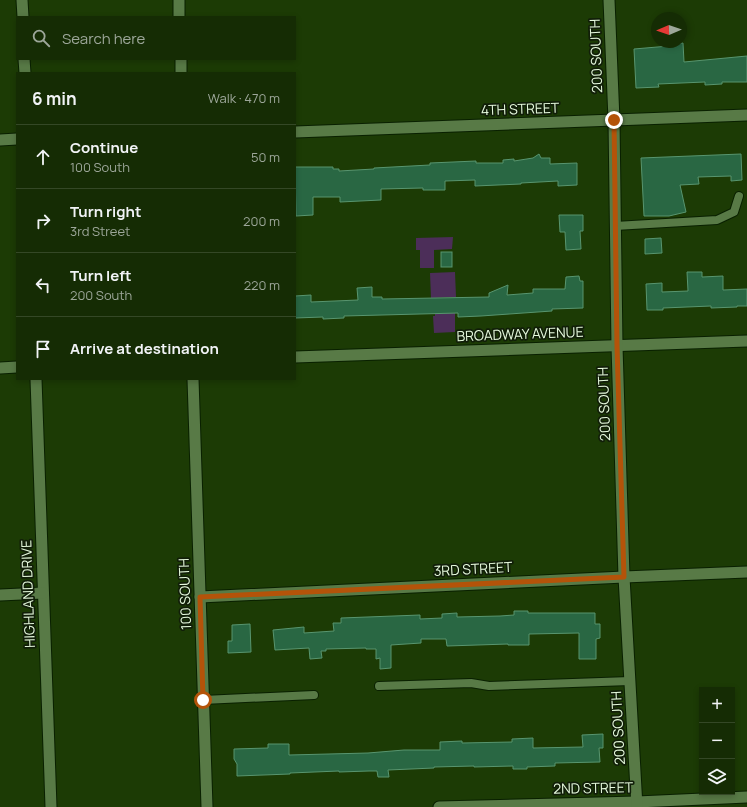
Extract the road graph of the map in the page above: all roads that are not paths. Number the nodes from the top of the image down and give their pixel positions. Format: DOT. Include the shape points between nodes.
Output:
graph roads {
  1 [pos="22,0"];
  2 [pos="178,0"];
  3 [pos="609,0"];
  4 [pos="22,16"];
  5 [pos="179,16"];
  6 [pos="24,60"];
  7 [pos="181,60"];
  8 [pos="24,72"];
  9 [pos="181,72"];
  10 [pos="747,115"];
  11 [pos="614,120"];
  12 [pos="296,132"];
  13 [pos="16,139"];
  14 [pos="0,140"];
  15 [pos="739,196"];
  16 [pos="615,226"];
  17 [pos="747,341"];
  18 [pos="617,346"];
  19 [pos="296,357"];
  20 [pos="16,367"];
  21 [pos="0,368"];
  22 [pos="36,380"];
  23 [pos="193,380"];
  24 [pos="747,572"];
  25 [pos="624,577"];
  26 [pos="43,593"];
  27 [pos="0,595"];
  28 [pos="200,597"];
  29 [pos="630,681"];
  30 [pos="379,686"];
  31 [pos="314,695"];
  32 [pos="203,700"];
  33 [pos="747,797"];
  34 [pos="637,805"];
  35 [pos="51,807"];
  36 [pos="207,807"];
  37 [pos="439,807"];
  1 -- 4 [label="street"];
  2 -- 5 [label="street"];
  3 -- 11 [label="street, 200 SOUTH"];
  6 -- 8 [label="street"];
  7 -- 9 [label="street"];
  10 -- 11 [label="street, 4TH STREET"];
  11 -- 12 [label="street, 4TH STREET"];
  11 -- 16 [label="street, 200 SOUTH"];
  13 -- 14 [label="street"];
  15 -- 16 [label="lane" via="734,212 717,220"];
  16 -- 18 [label="street, 200 SOUTH"];
  17 -- 18 [label="street, BROADWAY AVENUE"];
  18 -- 19 [label="street, BROADWAY AVENUE"];
  18 -- 25 [label="street, 200 SOUTH"];
  20 -- 21 [label="street"];
  22 -- 26 [label="street, HIGHLAND DRIVE"];
  23 -- 28 [label="street, 100 SOUTH"];
  24 -- 25 [label="street, 3RD STREET"];
  25 -- 28 [label="street, 3RD STREET"];
  25 -- 29 [label="street, 200 SOUTH"];
  26 -- 27 [label="street"];
  26 -- 35 [label="street, HIGHLAND DRIVE"];
  28 -- 32 [label="street, 100 SOUTH"];
  29 -- 30 [label="lane" via="489,686 471,683"];
  29 -- 34 [label="street, 200 SOUTH"];
  31 -- 32 [label="lane"];
  32 -- 36 [label="street, 100 SOUTH"];
  33 -- 34 [label="street, 2ND STREET"];
  34 -- 37 [label="street, 2ND STREET"];
}
